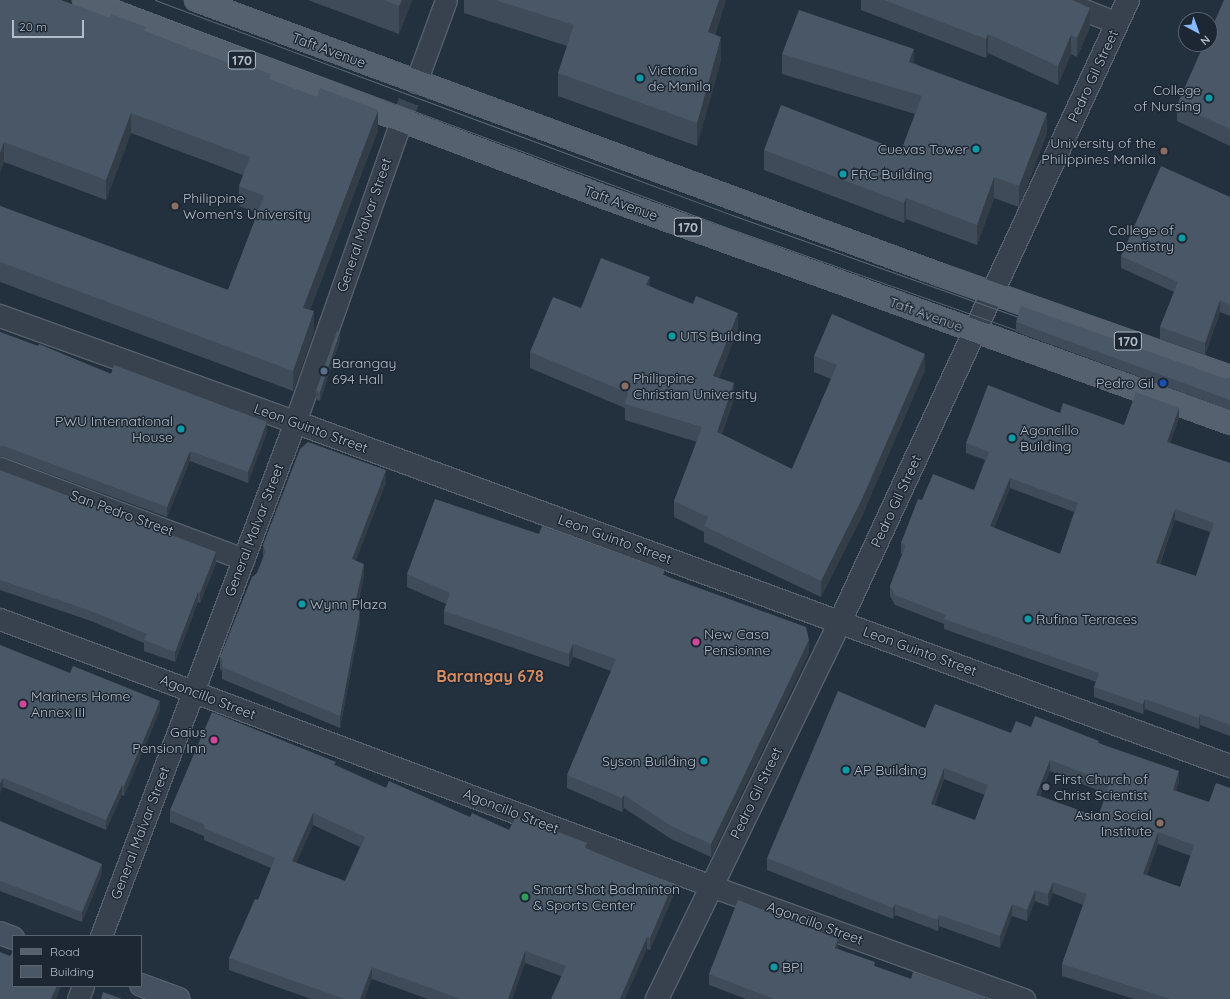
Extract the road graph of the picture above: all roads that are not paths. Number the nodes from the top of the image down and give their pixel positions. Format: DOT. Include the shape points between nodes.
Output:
graph roads {
  1 [pos="84,0"];
  2 [pos="196,0"];
  3 [pos="446,0"];
  4 [pos="1059,0"];
  5 [pos="1128,0"];
  6 [pos="1117,23"];
  7 [pos="416,82"];
  8 [pos="401,121"];
  9 [pos="993,294"];
  10 [pos="0,316"];
  11 [pos="975,332"];
  12 [pos="1230,377"];
  13 [pos="295,422"];
  14 [pos="1230,423"];
  15 [pos="0,468"];
  16 [pos="244,559"];
  17 [pos="0,618"];
  18 [pos="840,622"];
  19 [pos="193,692"];
  20 [pos="1230,766"];
  21 [pos="711,886"];
  22 [pos="0,933"];
  23 [pos="102,935"];
  24 [pos="12,938"];
  25 [pos="142,985"];
  26 [pos="83,987"];
  27 [pos="78,999"];
  28 [pos="179,999"];
  29 [pos="657,999"];
  30 [pos="1024,999"];
  1 -- 8 [label="main road, Taft Avenue / 170"];
  2 -- 7 [label="main road, Taft Avenue / 170"];
  3 -- 7 [label="street"];
  4 -- 6 [label="street"];
  5 -- 6 [label="street, Pedro Gil Street"];
  6 -- 9 [label="street, Pedro Gil Street"];
  7 -- 9 [label="main road, Taft Avenue / 170"];
  8 -- 11 [label="main road, Taft Avenue / 170"];
  8 -- 13 [label="street, General Malvar Street"];
  9 -- 11 [label="street, Pedro Gil Street"];
  9 -- 12 [label="main road, Taft Avenue / 170"];
  10 -- 13 [label="street, Leon Guinto Street"];
  11 -- 14 [label="main road, Taft Avenue / 170"];
  11 -- 18 [label="street, Pedro Gil Street"];
  13 -- 16 [label="street, General Malvar Street"];
  13 -- 18 [label="street, Leon Guinto Street"];
  15 -- 16 [label="street, San Pedro Street"];
  16 -- 19 [label="street, General Malvar Street"];
  17 -- 19 [label="street, Agoncillo Street"];
  18 -- 20 [label="street, Leon Guinto Street"];
  18 -- 21 [label="street, Pedro Gil Street"];
  19 -- 21 [label="street, Agoncillo Street"];
  19 -- 23 [label="street, General Malvar Street"];
  21 -- 29 [label="street, Pedro Gil Street"];
  21 -- 30 [label="street, Agoncillo Street"];
  22 -- 24 [label="main road"];
  25 -- 28 [label="main road"];
  26 -- 27 [label="street"];
}
